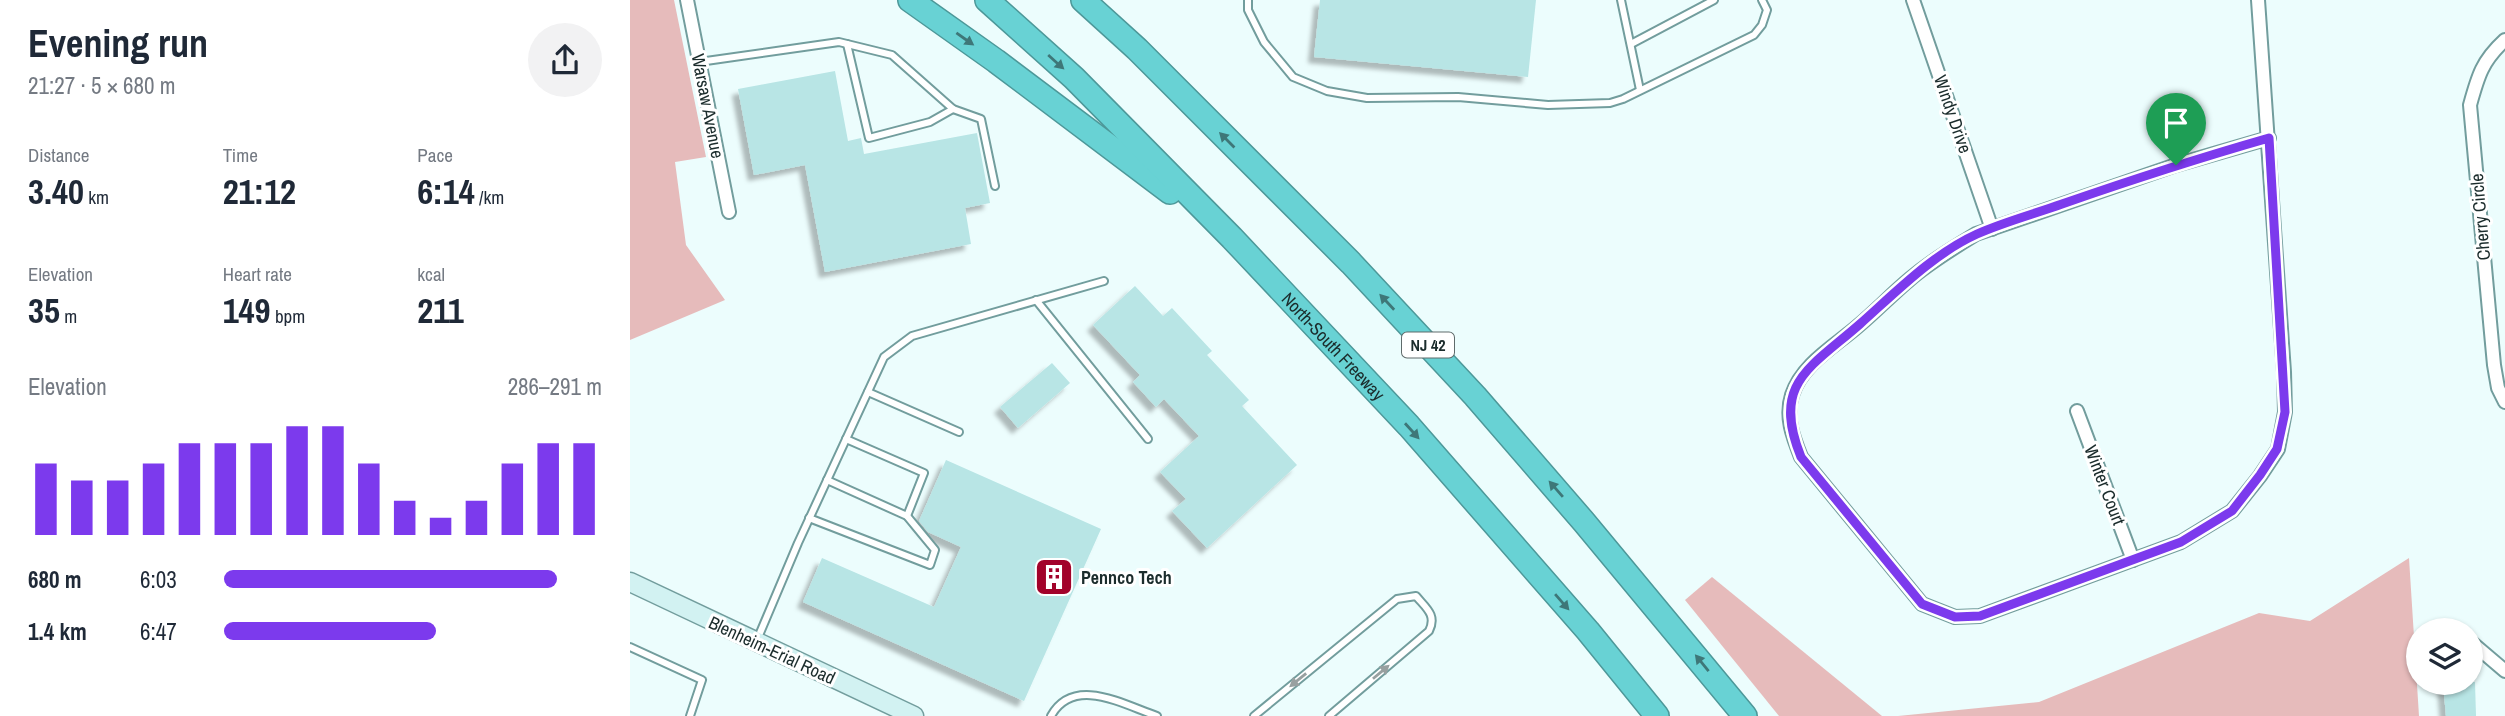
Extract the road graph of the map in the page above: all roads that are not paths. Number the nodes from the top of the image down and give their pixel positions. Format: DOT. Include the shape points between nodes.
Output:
graph roads {
  1 [pos="687,0"];
  2 [pos="909,0"];
  3 [pos="987,0"];
  4 [pos="1083,0"];
  5 [pos="1248,0"];
  6 [pos="1621,0"];
  7 [pos="1714,0"];
  8 [pos="1762,0"];
  9 [pos="1913,0"];
  10 [pos="2258,0"];
  11 [pos="2505,40"];
  12 [pos="847,44"];
  13 [pos="1631,44"];
  14 [pos="699,62"];
  15 [pos="1640,90"];
  16 [pos="953,109"];
  17 [pos="2269,138"];
  18 [pos="995,186"];
  19 [pos="729,212"];
  20 [pos="1992,229"];
  21 [pos="1231,238"];
  22 [pos="1104,281"];
  23 [pos="1037,300"];
  24 [pos="868,392"];
  25 [pos="2505,402"];
  26 [pos="2077,411"];
  27 [pos="959,432"];
  28 [pos="846,439"];
  29 [pos="1149,439"];
  30 [pos="827,480"];
  31 [pos="907,516"];
  32 [pos="810,517"];
  33 [pos="2133,559"];
  34 [pos="630,582"];
  35 [pos="756,642"];
  36 [pos="630,647"];
  37 [pos="2483,652"];
  38 [pos="2505,671"];
  39 [pos="690,716"];
  40 [pos="914,716"];
  41 [pos="1051,716"];
  42 [pos="1157,716"];
  43 [pos="1254,716"];
  44 [pos="1329,716"];
  45 [pos="1657,716"];
  46 [pos="1745,716"];
  1 -- 14 [label="street, Warsaw Avenue"];
  2 -- 21 [label="highway, one-way"];
  3 -- 21 [label="highway, North-South Freeway, one-way" via="1074,78"];
  46 -- 4 [label="highway, NJ 42, one-way" via="1475,396 1331,243 1137,48"];
  5 -- 15 [label="lane" via="1248,10 1264,42 1293,77 1327,91 1367,98 1458,97 1548,105 1610,103"];
  6 -- 13 [label="lane"];
  7 -- 13 [label="lane"];
  8 -- 15 [label="lane" via="1767,10 1754,35"];
  9 -- 20 [label="street, Windy Drive"];
  10 -- 17 [label="street"];
  11 -- 25 [label="street, Cherry Circle" via="2488,55 2470,105 2494,365"];
  12 -- 14 [label="lane"];
  12 -- 16 [label="lane" via="892,55"];
  12 -- 16 [label="lane" via="869,138 930,122"];
  13 -- 15 [label="lane"];
  14 -- 19 [label="street, Warsaw Avenue"];
  16 -- 18 [label="lane" via="981,120"];
  17 -- 20 [label="street"];
  17 -- 33 [label="street" via="2284,372 2285,412 2277,449 2232,511 2181,542"];
  20 -- 33 [label="street" via="1976,234 1911,279 1800,378 1791,397 1790,420 1801,457 1922,604 1955,617 1980,616"];
  21 -- 45 [label="highway, North-South Freeway, one-way" via="1409,426"];
  22 -- 23 [label="lane"];
  23 -- 24 [label="lane" via="912,336 884,357"];
  23 -- 29 [label="lane"];
  24 -- 27 [label="lane"];
  24 -- 28 [label="lane"];
  26 -- 33 [label="street, Winter Court"];
  28 -- 30 [label="lane"];
  28 -- 31 [label="lane" via="924,474"];
  30 -- 31 [label="lane"];
  30 -- 32 [label="lane"];
  31 -- 32 [label="lane" via="935,550 930,565"];
  32 -- 35 [label="lane"];
  34 -- 35 [label="main road, Blenheim-Erial Road"];
  35 -- 40 [label="main road, Blenheim-Erial Road"];
  36 -- 39 [label="lane" via="702,680"];
  37 -- 38 [label="street"];
  41 -- 42 [label="lane" via="1076,695 1093,694"];
  44 -- 43 [label="lane, one-way" via="1429,631 1432,615 1416,596 1397,599"];
}
